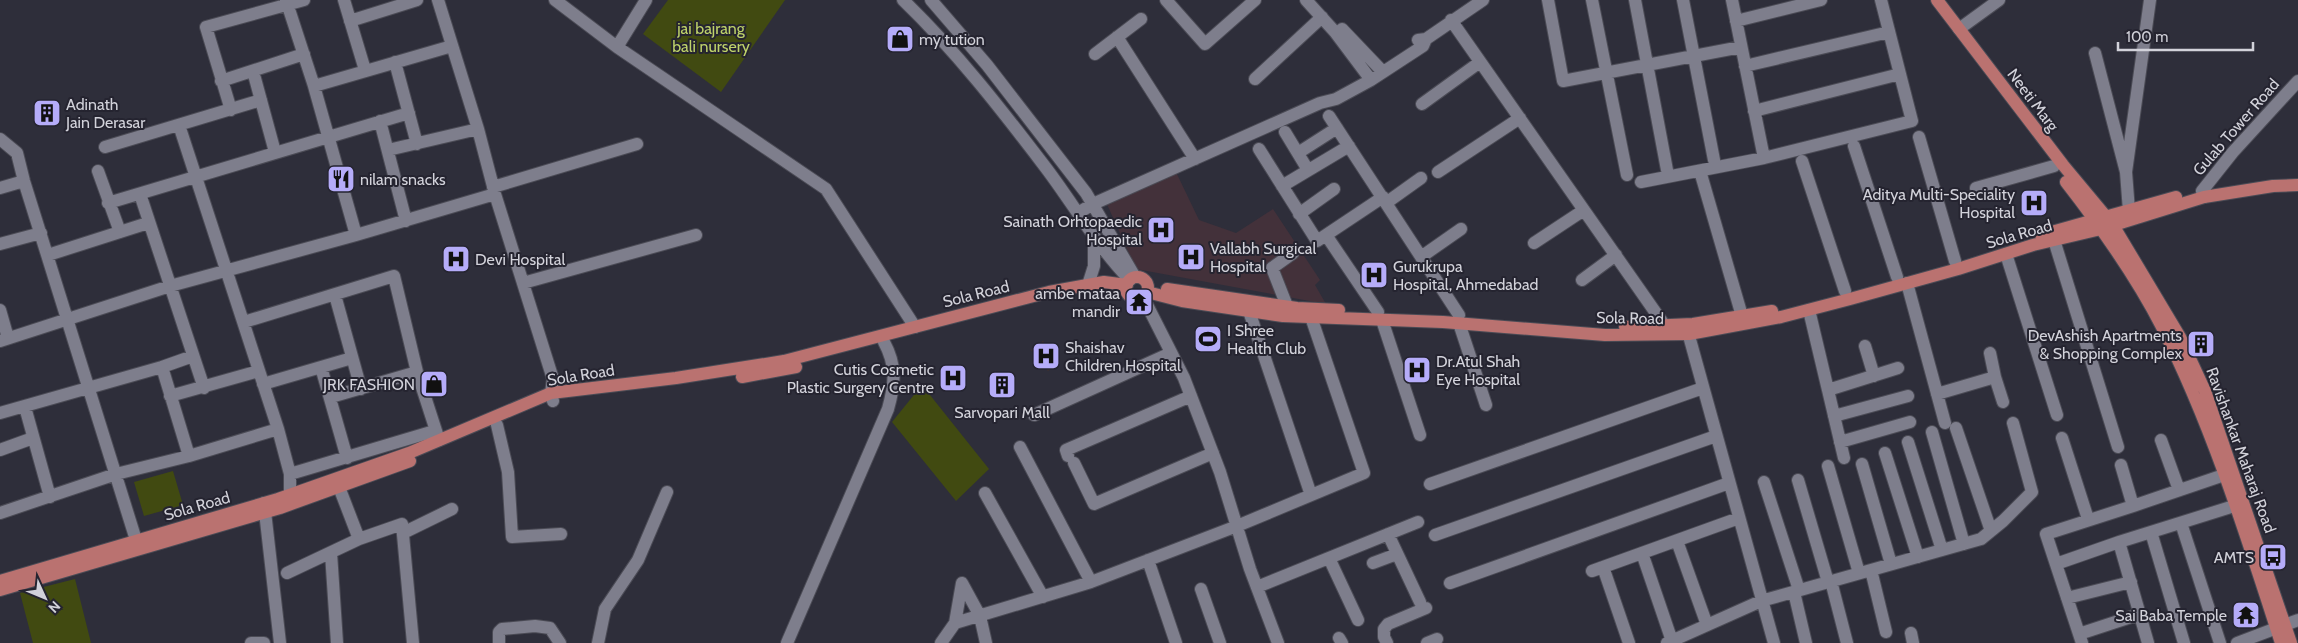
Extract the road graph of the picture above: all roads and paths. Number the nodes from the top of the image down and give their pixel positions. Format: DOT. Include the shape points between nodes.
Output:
graph roads {
  1 [pos="304,0"];
  2 [pos="344,0"];
  3 [pos="417,0"];
  4 [pos="438,0"];
  5 [pos="555,0"];
  6 [pos="646,0"];
  7 [pos="904,0"];
  8 [pos="933,0"];
  9 [pos="1166,0"];
  10 [pos="1255,0"];
  11 [pos="1306,0"];
  12 [pos="1314,0"];
  13 [pos="1483,0"];
  14 [pos="1548,0"];
  15 [pos="1592,0"];
  16 [pos="1636,0"];
  17 [pos="1684,0"];
  18 [pos="1732,0"];
  19 [pos="1821,0"];
  20 [pos="1881,0"];
  21 [pos="1928,0"];
  22 [pos="1937,0"];
  23 [pos="1999,0"];
  24 [pos="2150,0"];
  25 [pos="287,2"];
  26 [pos="379,6"];
  27 [pos="1322,18"];
  28 [pos="1141,19"];
  29 [pos="1451,20"];
  30 [pos="350,21"];
  31 [pos="1736,21"];
  32 [pos="1959,29"];
  33 [pos="1889,32"];
  34 [pos="1117,37"];
  35 [pos="452,46"];
  36 [pos="618,47"];
  37 [pos="1741,47"];
  38 [pos="2095,53"];
  39 [pos="304,54"];
  40 [pos="1095,54"];
  41 [pos="1695,56"];
  42 [pos="396,62"];
  43 [pos="1480,62"];
  44 [pos="1649,66"];
  45 [pos="1745,66"];
  46 [pos="1380,69"];
  47 [pos="364,70"];
  48 [pos="253,71"];
  49 [pos="1608,73"];
  50 [pos="1900,74"];
  51 [pos="1369,76"];
  52 [pos="1255,79"];
  53 [pos="221,81"];
  54 [pos="2298,81"];
  55 [pos="314,86"];
  56 [pos="2298,90"];
  57 [pos="261,100"];
  58 [pos="1422,104"];
  59 [pos="231,110"];
  60 [pos="1754,111"];
  61 [pos="409,112"];
  62 [pos="1330,116"];
  63 [pos="1520,118"];
  64 [pos="380,121"];
  65 [pos="179,126"];
  66 [pos="1337,128"];
  67 [pos="478,129"];
  68 [pos="1286,132"];
  69 [pos="328,137"];
  70 [pos="1919,137"];
  71 [pos="0,139"];
  72 [pos="417,144"];
  73 [pos="637,144"];
  74 [pos="1349,146"];
  75 [pos="1854,146"];
  76 [pos="105,147"];
  77 [pos="1259,149"];
  78 [pos="388,150"];
  79 [pos="275,152"];
  80 [pos="1298,153"];
  81 [pos="1764,158"];
  82 [pos="1195,159"];
  83 [pos="1714,160"];
  84 [pos="1802,161"];
  85 [pos="2054,166"];
  86 [pos="1308,170"];
  87 [pos="1667,170"];
  88 [pos="98,171"];
  89 [pos="1700,171"];
  90 [pos="1438,172"];
  91 [pos="2126,172"];
  92 [pos="1627,175"];
  93 [pos="196,177"];
  94 [pos="1420,178"];
  95 [pos="2298,178"];
  96 [pos="24,181"];
  97 [pos="1641,182"];
  98 [pos="2298,185"];
  99 [pos="1282,186"];
  100 [pos="0,188"];
  101 [pos="1976,188"];
  102 [pos="1334,189"];
  103 [pos="494,190"];
  104 [pos="2207,193"];
  105 [pos="140,194"];
  106 [pos="1384,200"];
  107 [pos="108,203"];
  108 [pos="1092,204"];
  109 [pos="1584,210"];
  110 [pos="2129,211"];
  111 [pos="1078,213"];
  112 [pos="1299,214"];
  113 [pos="406,221"];
  114 [pos="2104,222"];
  115 [pos="148,223"];
  116 [pos="1461,229"];
  117 [pos="120,232"];
  118 [pos="41,233"];
  119 [pos="356,235"];
  120 [pos="696,235"];
  121 [pos="1326,235"];
  122 [pos="1094,238"];
  123 [pos="2054,240"];
  124 [pos="1534,243"];
  125 [pos="0,244"];
  126 [pos="1293,253"];
  127 [pos="2006,254"];
  128 [pos="48,255"];
  129 [pos="1616,255"];
  130 [pos="1421,257"];
  131 [pos="1955,261"];
  132 [pos="228,272"];
  133 [pos="1582,280"];
  134 [pos="1902,280"];
  135 [pos="523,283"];
  136 [pos="1129,283"];
  137 [pos="170,286"];
  138 [pos="1088,286"];
  139 [pos="1146,291"];
  140 [pos="1845,292"];
  141 [pos="335,295"];
  142 [pos="1287,306"];
  143 [pos="0,310"];
  144 [pos="1809,310"];
  145 [pos="1249,311"];
  146 [pos="1380,316"];
  147 [pos="1742,316"];
  148 [pos="1311,317"];
  149 [pos="68,318"];
  150 [pos="1459,319"];
  151 [pos="244,322"];
  152 [pos="1665,326"];
  153 [pos="915,327"];
  154 [pos="1687,329"];
  155 [pos="4,339"];
  156 [pos="884,342"];
  157 [pos="1865,346"];
  158 [pos="1172,353"];
  159 [pos="1990,353"];
  160 [pos="193,356"];
  161 [pos="352,358"];
  162 [pos="162,367"];
  163 [pos="321,367"];
  164 [pos="1898,368"];
  165 [pos="418,372"];
  166 [pos="1874,376"];
  167 [pos="1996,377"];
  168 [pos="261,378"];
  169 [pos="90,387"];
  170 [pos="204,388"];
  171 [pos="1703,388"];
  172 [pos="361,389"];
  173 [pos="1828,390"];
  174 [pos="1937,394"];
  175 [pos="170,396"];
  176 [pos="1191,396"];
  177 [pos="1908,396"];
  178 [pos="331,397"];
  179 [pos="552,397"];
  180 [pos="2004,402"];
  181 [pos="1486,405"];
  182 [pos="25,407"];
  183 [pos="0,413"];
  184 [pos="1034,415"];
  185 [pos="2057,415"];
  186 [pos="1834,416"];
  187 [pos="1910,422"];
  188 [pos="2013,422"];
  189 [pos="497,425"];
  190 [pos="278,429"];
  191 [pos="1932,432"];
  192 [pos="1420,435"];
  193 [pos="435,436"];
  194 [pos="1716,436"];
  195 [pos="33,438"];
  196 [pos="2062,438"];
  197 [pos="2161,440"];
  198 [pos="1840,442"];
  199 [pos="1908,442"];
  200 [pos="1,447"];
  201 [pos="1020,447"];
  202 [pos="2118,447"];
  203 [pos="1213,453"];
  204 [pos="1885,453"];
  205 [pos="188,456"];
  206 [pos="347,458"];
  207 [pos="1844,458"];
  208 [pos="1862,464"];
  209 [pos="2121,465"];
  210 [pos="1828,466"];
  211 [pos="116,474"];
  212 [pos="290,474"];
  213 [pos="2224,475"];
  214 [pos="1798,480"];
  215 [pos="1764,482"];
  216 [pos="1729,483"];
  217 [pos="1430,484"];
  218 [pos="339,487"];
  219 [pos="2179,490"];
  220 [pos="667,492"];
  221 [pos="985,493"];
  222 [pos="290,494"];
  223 [pos="1311,495"];
  224 [pos="50,497"];
  225 [pos="2133,506"];
  226 [pos="2234,506"];
  227 [pos="264,508"];
  228 [pos="452,509"];
  229 [pos="0,513"];
  230 [pos="1739,518"];
  231 [pos="2088,519"];
  232 [pos="1418,522"];
  233 [pos="2181,522"];
  234 [pos="1237,526"];
  235 [pos="1991,531"];
  236 [pos="2151,532"];
  237 [pos="403,533"];
  238 [pos="562,534"];
  239 [pos="1388,534"];
  240 [pos="1435,535"];
  241 [pos="359,539"];
  242 [pos="136,540"];
  243 [pos="1677,541"];
  244 [pos="2119,542"];
  245 [pos="1964,544"];
  246 [pos="1942,550"];
  247 [pos="331,553"];
  248 [pos="1642,553"];
  249 [pos="1397,554"];
  250 [pos="1918,557"];
  251 [pos="1329,558"];
  252 [pos="1148,560"];
  253 [pos="1373,563"];
  254 [pos="1891,564"];
  255 [pos="2056,564"];
  256 [pos="1865,572"];
  257 [pos="287,573"];
  258 [pos="0,581"];
  259 [pos="1091,582"];
  260 [pos="1829,582"];
  261 [pos="2130,582"];
  262 [pos="1450,583"];
  263 [pos="1257,587"];
  264 [pos="1201,588"];
  265 [pos="0,590"];
  266 [pos="1796,591"];
  267 [pos="1043,596"];
  268 [pos="2067,598"];
  269 [pos="1761,601"];
  270 [pos="2140,614"];
  271 [pos="980,616"];
  272 [pos="1358,620"];
  273 [pos="2298,620"];
  274 [pos="955,623"];
  275 [pos="1707,625"];
  276 [pos="2280,626"];
  277 [pos="1886,632"];
  278 [pos="2080,639"];
  279 [pos="1670,642"];
  280 [pos="251,643"];
  281 [pos="264,643"];
  282 [pos="280,643"];
  283 [pos="337,643"];
  284 [pos="413,643"];
  285 [pos="499,643"];
  286 [pos="560,643"];
  287 [pos="598,643"];
  288 [pos="787,643"];
  289 [pos="941,643"];
  290 [pos="986,643"];
  291 [pos="1176,643"];
  292 [pos="1220,643"];
  293 [pos="1278,643"];
  294 [pos="1387,643"];
  295 [pos="1629,643"];
  296 [pos="1774,643"];
  297 [pos="1806,643"];
  298 [pos="1848,643"];
  299 [pos="2148,643"];
  300 [pos="2184,643"];
  301 [pos="2220,643"];
  302 [pos="2237,643"];
  303 [pos="2281,643"];
  304 [pos="2291,643"];
  1 -- 25 [label="street"];
  2 -- 30 [label="street"];
  3 -- 26 [label="street"];
  4 -- 35 [label="street"];
  5 -- 36 [label="street"];
  6 -- 36 [label="street"];
  7 -- 111 [label="street" via="934,29 985,90"];
  8 -- 108 [label="street" via="1048,141"];
  9 -- 10 [label="street" via="1205,44"];
  11 -- 27 [label="street"];
  12 -- 46 [label="street"];
  13 -- 29 [label="street"];
  14 -- 49 [label="street" via="1563,81"];
  15 -- 49 [label="street"];
  16 -- 44 [label="street"];
  17 -- 41 [label="street"];
  18 -- 31 [label="street"];
  19 -- 31 [label="street"];
  20 -- 33 [label="street"];
  21 -- 85 [label="main road"];
  22 -- 32 [label="main road, Neeti Marg"];
  23 -- 32 [label="street"];
  24 -- 91 [label="street"];
  25 -- 39 [label="street"];
  25 -- 53 [label="street" via="206,27"];
  26 -- 30 [label="street"];
  27 -- 51 [label="street"];
  27 -- 52 [label="street"];
  28 -- 34 [label="street"];
  29 -- 43 [label="street"];
  29 -- 46 [label="street"];
  30 -- 47 [label="street"];
  31 -- 37 [label="street"];
  32 -- 114 [label="main road, Neeti Marg"];
  33 -- 45 [label="street"];
  33 -- 50 [label="street"];
  34 -- 40 [label="street"];
  34 -- 82 [label="street"];
  35 -- 42 [label="street"];
  35 -- 67 [label="street"];
  36 -- 153 [label="street" via="826,189"];
  37 -- 41 [label="street"];
  37 -- 45 [label="street"];
  38 -- 91 [label="street"];
  39 -- 48 [label="street"];
  39 -- 55 [label="street"];
  41 -- 44 [label="street"];
  41 -- 83 [label="street"];
  42 -- 47 [label="street"];
  42 -- 61 [label="street"];
  43 -- 58 [label="street"];
  43 -- 63 [label="street"];
  44 -- 49 [label="street"];
  44 -- 87 [label="street"];
  45 -- 60 [label="street"];
  46 -- 51 [label="street"];
  47 -- 55 [label="street"];
  48 -- 53 [label="street"];
  48 -- 57 [label="street"];
  49 -- 92 [label="street"];
  50 -- 60 [label="street"];
  50 -- 81 [label="street" via="1912,120"];
  51 -- 82 [label="street" via="1336,99"];
  53 -- 59 [label="street"];
  54 -- 104 [label="street, Gulab Tower Road" via="2233,152"];
  55 -- 69 [label="street"];
  56 -- 104 [label="street"];
  57 -- 59 [label="street"];
  57 -- 79 [label="street"];
  59 -- 65 [label="street"];
  60 -- 81 [label="street"];
  61 -- 64 [label="street"];
  61 -- 72 [label="street"];
  62 -- 66 [label="street"];
  63 -- 90 [label="street"];
  63 -- 109 [label="street"];
  64 -- 69 [label="street"];
  64 -- 78 [label="street"];
  65 -- 76 [label="street"];
  65 -- 93 [label="street"];
  66 -- 74 [label="street"];
  66 -- 80 [label="street"];
  67 -- 72 [label="street"];
  67 -- 103 [label="street"];
  68 -- 80 [label="street"];
  69 -- 79 [label="street"];
  69 -- 119 [label="street"];
  70 -- 131 [label="street"];
  71 -- 96 [label="street" via="17,153"];
  72 -- 78 [label="street"];
  73 -- 103 [label="street"];
  74 -- 86 [label="street"];
  74 -- 106 [label="street"];
  75 -- 134 [label="street"];
  77 -- 99 [label="street"];
  78 -- 113 [label="street"];
  79 -- 93 [label="street"];
  80 -- 86 [label="street"];
  81 -- 89 [label="street"];
  82 -- 108 [label="street"];
  84 -- 140 [label="street"];
  85 -- 101 [label="street"];
  85 -- 114 [label="main road"];
  86 -- 99 [label="street"];
  88 -- 107 [label="street"];
  89 -- 97 [label="street"];
  89 -- 147 [label="street"];
  91 -- 110 [label="street"];
  93 -- 105 [label="street"];
  93 -- 132 [label="street"];
  94 -- 106 [label="street"];
  95 -- 104 [label="main road, Sola Road" via="2268,180"];
  96 -- 100 [label="street"];
  96 -- 118 [label="street"];
  98 -- 104 [label="main road, Sola Road"];
  99 -- 112 [label="street"];
  102 -- 112 [label="street"];
  103 -- 113 [label="street"];
  103 -- 135 [label="street"];
  104 -- 110 [label="main road, Sola Road"];
  104 -- 114 [label="main road, Sola Road"];
  105 -- 107 [label="street"];
  105 -- 115 [label="street"];
  106 -- 121 [label="street"];
  106 -- 130 [label="street"];
  107 -- 117 [label="street"];
  108 -- 111 [label="street"];
  108 -- 136 [label="street"];
  109 -- 124 [label="street"];
  109 -- 129 [label="street"];
  110 -- 114 [label="main road, Sola Road"];
  111 -- 122 [label="street"];
  112 -- 121 [label="street" via="1317,241"];
  113 -- 119 [label="street"];
  114 -- 123 [label="main road, Sola Road"];
  114 -- 131 [label="main road, Sola Road"];
  114 -- 213 [label="main road, Ravishankar Maharaj Road" via="2184,371"];
  114 -- 276 [label="main road, Ravishankar Maharaj Road" via="2180,337 2205,391"];
  115 -- 117 [label="street"];
  115 -- 137 [label="street"];
  116 -- 130 [label="street"];
  117 -- 128 [label="street"];
  118 -- 125 [label="street"];
  118 -- 128 [label="street"];
  119 -- 132 [label="street"];
  120 -- 135 [label="street"];
  121 -- 146 [label="street"];
  122 -- 136 [label="street"];
  122 -- 138 [label="street" via="1094,266"];
  123 -- 127 [label="main road, Sola Road"];
  123 -- 202 [label="street"];
  126 -- 142 [label="street" via="1272,268"];
  127 -- 134 [label="main road, Sola Road"];
  127 -- 185 [label="street"];
  128 -- 149 [label="street"];
  129 -- 133 [label="street"];
  129 -- 152 [label="street"];
  130 -- 150 [label="street"];
  131 -- 134 [label="main road, Sola Road"];
  132 -- 137 [label="street"];
  132 -- 151 [label="street"];
  134 -- 140 [label="main road, Sola Road"];
  134 -- 144 [label="main road, Sola Road"];
  134 -- 174 [label="street"];
  135 -- 179 [label="street" via="553,379"];
  136 -- 138 [label="main road, Sola Road" via="1104,282"];
  136 -- 139 [label="main road" via="1143,279"];
  136 -- 139 [label="main road" via="1133,298"];
  136 -- 156 [label="main road, Sola Road"];
  137 -- 149 [label="street"];
  137 -- 160 [label="street"];
  138 -- 153 [label="main road, Sola Road" via="1049,292"];
  139 -- 142 [label="main road, Sola Road"];
  139 -- 145 [label="main road, Sola Road" via="1182,301"];
  139 -- 158 [label="street"];
  140 -- 147 [label="main road, Sola Road"];
  141 -- 151 [label="street"];
  141 -- 161 [label="street"];
  141 -- 165 [label="street" via="394,276"];
  142 -- 146 [label="main road, Sola Road"];
  143 -- 155 [label="street"];
  144 -- 154 [label="main road, Sola Road" via="1735,327"];
  144 -- 173 [label="street"];
  145 -- 148 [label="main road, Sola Road"];
  145 -- 223 [label="street"];
  146 -- 148 [label="main road, Sola Road"];
  146 -- 150 [label="main road, Sola Road"];
  146 -- 192 [label="street"];
  147 -- 154 [label="main road, Sola Road"];
  148 -- 223 [label="street" via="1364,473"];
  149 -- 155 [label="street"];
  149 -- 169 [label="street"];
  150 -- 152 [label="main road, Sola Road" via="1600,328"];
  150 -- 154 [label="main road, Sola Road" via="1605,335"];
  150 -- 181 [label="street"];
  151 -- 168 [label="street"];
  152 -- 154 [label="main road, Sola Road"];
  153 -- 179 [label="main road, Sola Road" via="784,361"];
  154 -- 171 [label="street"];
  156 -- 179 [label="main road, Sola Road" via="778,372"];
  156 -- 288 [label="street" via="895,374 888,409"];
  157 -- 166 [label="street"];
  158 -- 176 [label="street"];
  158 -- 184 [label="street"];
  159 -- 167 [label="street"];
  160 -- 162 [label="street"];
  160 -- 170 [label="street"];
  161 -- 163 [label="street"];
  161 -- 172 [label="street"];
  162 -- 169 [label="street"];
  162 -- 175 [label="street"];
  163 -- 168 [label="street"];
  163 -- 178 [label="street"];
  164 -- 166 [label="street"];
  165 -- 172 [label="street"];
  165 -- 193 [label="street"];
  166 -- 173 [label="street"];
  167 -- 174 [label="street"];
  167 -- 180 [label="street"];
  168 -- 170 [label="street"];
  168 -- 190 [label="street"];
  169 -- 182 [label="street"];
  169 -- 211 [label="street"];
  170 -- 175 [label="street"];
  171 -- 194 [label="street"];
  171 -- 217 [label="street"];
  172 -- 178 [label="street"];
  173 -- 186 [label="street"];
  174 -- 235 [label="street"];
  175 -- 205 [label="street"];
  176 -- 203 [label="street"];
  176 -- 203 [label="street" via="1066,450 1094,504"];
  177 -- 186 [label="street"];
  178 -- 206 [label="street"];
  179 -- 189 [label="main road, Sola Road"];
  179 -- 193 [label="main road, Sola Road"];
  182 -- 183 [label="street"];
  182 -- 195 [label="street"];
  186 -- 198 [label="street"];
  187 -- 198 [label="street"];
  188 -- 235 [label="street" via="2032,492"];
  189 -- 218 [label="main road, Sola Road"];
  189 -- 238 [label="street" via="508,472 512,536"];
  190 -- 205 [label="street"];
  190 -- 212 [label="street"];
  191 -- 245 [label="street"];
  193 -- 206 [label="street"];
  193 -- 222 [label="main road, Sola Road"];
  194 -- 216 [label="street"];
  194 -- 240 [label="street"];
  195 -- 200 [label="street"];
  195 -- 224 [label="street"];
  196 -- 231 [label="street"];
  197 -- 219 [label="street"];
  198 -- 207 [label="street"];
  199 -- 246 [label="street"];
  201 -- 259 [label="street"];
  203 -- 234 [label="street"];
  204 -- 250 [label="street"];
  205 -- 211 [label="street"];
  206 -- 212 [label="street"];
  208 -- 254 [label="street"];
  209 -- 225 [label="street"];
  210 -- 256 [label="street"];
  211 -- 224 [label="street"];
  211 -- 242 [label="street"];
  212 -- 222 [label="street"];
  213 -- 219 [label="street"];
  213 -- 226 [label="main road, Ravishankar Maharaj Road"];
  214 -- 260 [label="street"];
  215 -- 266 [label="street"];
  216 -- 230 [label="street"];
  216 -- 262 [label="street"];
  218 -- 227 [label="main road, Sola Road"];
  218 -- 241 [label="street"];
  219 -- 225 [label="street"];
  220 -- 287 [label="street" via="638,560 605,609"];
  221 -- 267 [label="street"];
  222 -- 227 [label="main road, Sola Road"];
  223 -- 234 [label="street"];
  224 -- 229 [label="street"];
  225 -- 231 [label="street"];
  226 -- 233 [label="street"];
  226 -- 276 [label="main road, Ravishankar Maharaj Road"];
  227 -- 242 [label="main road, Sola Road"];
  227 -- 265 [label="main road, Sola Road"];
  227 -- 282 [label="street"];
  228 -- 237 [label="street"];
  230 -- 243 [label="street"];
  230 -- 269 [label="street"];
  231 -- 255 [label="street" via="2046,534"];
  232 -- 239 [label="street"];
  233 -- 236 [label="street"];
  233 -- 301 [label="street"];
  234 -- 252 [label="street"];
  234 -- 263 [label="street"];
  235 -- 245 [label="street" via="1981,539"];
  236 -- 244 [label="street"];
  236 -- 300 [label="street"];
  237 -- 241 [label="street" via="402,524"];
  237 -- 284 [label="street"];
  239 -- 249 [label="street"];
  239 -- 251 [label="street"];
  241 -- 247 [label="street"];
  242 -- 258 [label="main road, Sola Road"];
  243 -- 248 [label="street"];
  243 -- 275 [label="street"];
  244 -- 255 [label="street"];
  244 -- 261 [label="street"];
  245 -- 246 [label="street"];
  246 -- 250 [label="street"];
  247 -- 257 [label="street"];
  247 -- 283 [label="street"];
  248 -- 279 [label="street"];
  248 -- 295 [label="street" via="1598,569"];
  249 -- 253 [label="street"];
  249 -- 294 [label="street" via="1423,605 1388,624 1384,629"];
  250 -- 254 [label="street"];
  251 -- 263 [label="street"];
  251 -- 272 [label="street"];
  252 -- 259 [label="street"];
  252 -- 291 [label="street"];
  254 -- 256 [label="street"];
  255 -- 268 [label="street"];
  256 -- 260 [label="street"];
  256 -- 277 [label="street"];
  259 -- 267 [label="street"];
  260 -- 266 [label="street"];
  260 -- 298 [label="street"];
  261 -- 268 [label="street"];
  261 -- 270 [label="street"];
  263 -- 293 [label="street"];
  264 -- 292 [label="street"];
  266 -- 269 [label="street"];
  266 -- 297 [label="street"];
  267 -- 271 [label="street"];
  268 -- 278 [label="street"];
  269 -- 275 [label="street"];
  269 -- 296 [label="street"];
  270 -- 278 [label="street"];
  270 -- 299 [label="street"];
  271 -- 274 [label="street"];
  271 -- 274 [label="street" via="962,583"];
  271 -- 290 [label="street"];
  273 -- 276 [label="street"];
  274 -- 289 [label="street"];
  275 -- 279 [label="street"];
  276 -- 302 [label="street"];
  276 -- 303 [label="main road, Ravishankar Maharaj Road"];
  276 -- 304 [label="main road, Ravishankar Maharaj Road"];
  280 -- 281 [label="street"];
  285 -- 286 [label="street" via="502,629 535,626 550,628"];
}
